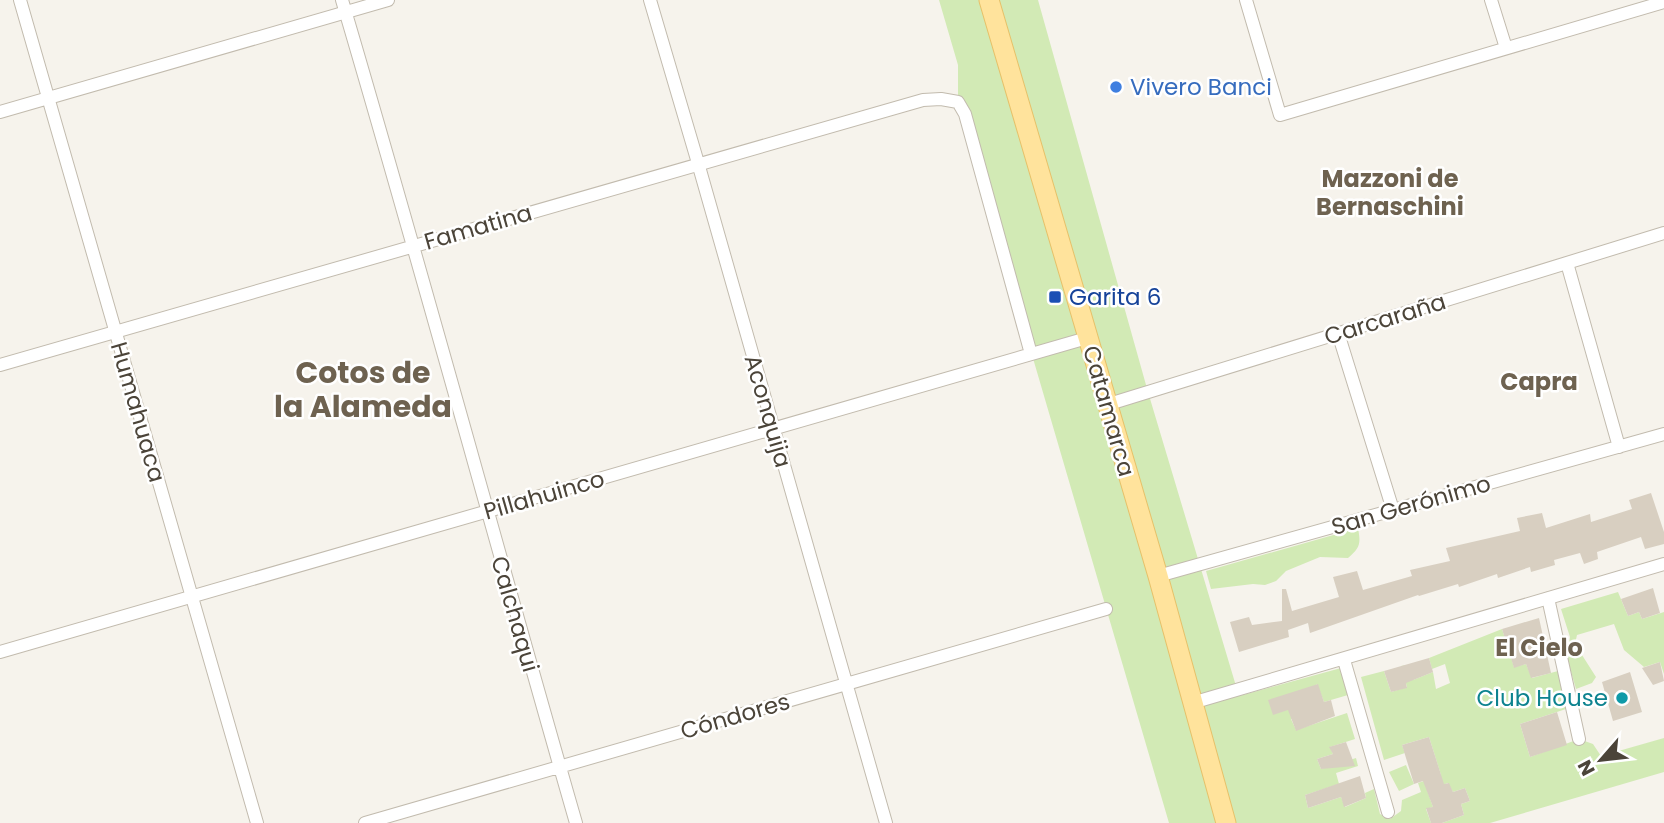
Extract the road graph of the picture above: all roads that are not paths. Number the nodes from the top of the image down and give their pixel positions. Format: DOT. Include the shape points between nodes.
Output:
graph roads {
  1 [pos="19,0"];
  2 [pos="387,0"];
  3 [pos="650,0"];
  4 [pos="989,0"];
  5 [pos="1246,0"];
  6 [pos="1491,0"];
  7 [pos="1664,2"];
  8 [pos="344,6"];
  9 [pos="1506,48"];
  10 [pos="47,98"];
  11 [pos="0,112"];
  12 [pos="698,163"];
  13 [pos="1664,233"];
  14 [pos="414,246"];
  15 [pos="1567,263"];
  16 [pos="115,332"];
  17 [pos="1338,334"];
  18 [pos="1087,338"];
  19 [pos="1031,354"];
  20 [pos="0,365"];
  21 [pos="1106,405"];
  22 [pos="773,429"];
  23 [pos="1664,434"];
  24 [pos="1619,447"];
  25 [pos="1393,510"];
  26 [pos="486,512"];
  27 [pos="1664,564"];
  28 [pos="1158,576"];
  29 [pos="191,596"];
  30 [pos="1548,598"];
  31 [pos="1106,609"];
  32 [pos="0,652"];
  33 [pos="1344,660"];
  34 [pos="846,684"];
  35 [pos="1192,704"];
  36 [pos="1579,739"];
  37 [pos="559,767"];
  38 [pos="1388,812"];
  39 [pos="257,823"];
  40 [pos="365,823"];
  41 [pos="576,823"];
  42 [pos="886,823"];
  43 [pos="1226,823"];
  1 -- 10 [label="street, Humahuaca"];
  2 -- 8 [label="street"];
  3 -- 12 [label="street, Aconquija"];
  4 -- 18 [label="main road, Catamarca"];
  5 -- 9 [label="street" via="1280,115"];
  6 -- 9 [label="street"];
  7 -- 9 [label="street"];
  8 -- 10 [label="street"];
  8 -- 14 [label="street, Calchaqui"];
  10 -- 11 [label="street"];
  10 -- 16 [label="street, Humahuaca"];
  12 -- 14 [label="street, Famatina"];
  12 -- 19 [label="street, Famatina" via="923,100 958,102"];
  12 -- 22 [label="street, Aconquija"];
  13 -- 15 [label="street, Carcaraña"];
  14 -- 16 [label="street, Famatina"];
  14 -- 26 [label="street, Calchaqui"];
  15 -- 17 [label="street, Carcaraña"];
  15 -- 24 [label="street"];
  16 -- 20 [label="street, Famatina"];
  16 -- 29 [label="street, Humahuaca"];
  17 -- 21 [label="street, Carcaraña"];
  17 -- 25 [label="street"];
  18 -- 19 [label="street, Pillahuinco"];
  18 -- 21 [label="main road, Catamarca"];
  19 -- 22 [label="street, Pillahuinco"];
  21 -- 28 [label="main road, Catamarca"];
  22 -- 26 [label="street, Pillahuinco"];
  22 -- 34 [label="street, Aconquija"];
  23 -- 24 [label="street, San Gerónimo"];
  24 -- 25 [label="street, San Gerónimo"];
  25 -- 28 [label="street, San Gerónimo"];
  26 -- 29 [label="street, Pillahuinco"];
  26 -- 37 [label="street, Calchaqui"];
  27 -- 30 [label="street"];
  28 -- 35 [label="main road, Catamarca"];
  29 -- 32 [label="street, Pillahuinco"];
  29 -- 39 [label="street, Humahuaca"];
  30 -- 33 [label="street"];
  30 -- 36 [label="street"];
  31 -- 34 [label="street, Cóndores"];
  33 -- 35 [label="street"];
  33 -- 38 [label="street"];
  34 -- 37 [label="street, Cóndores"];
  34 -- 42 [label="street, Aconquija"];
  35 -- 43 [label="main road, Catamarca"];
  37 -- 40 [label="street, Cóndores"];
  37 -- 41 [label="street, Calchaqui"];
}
